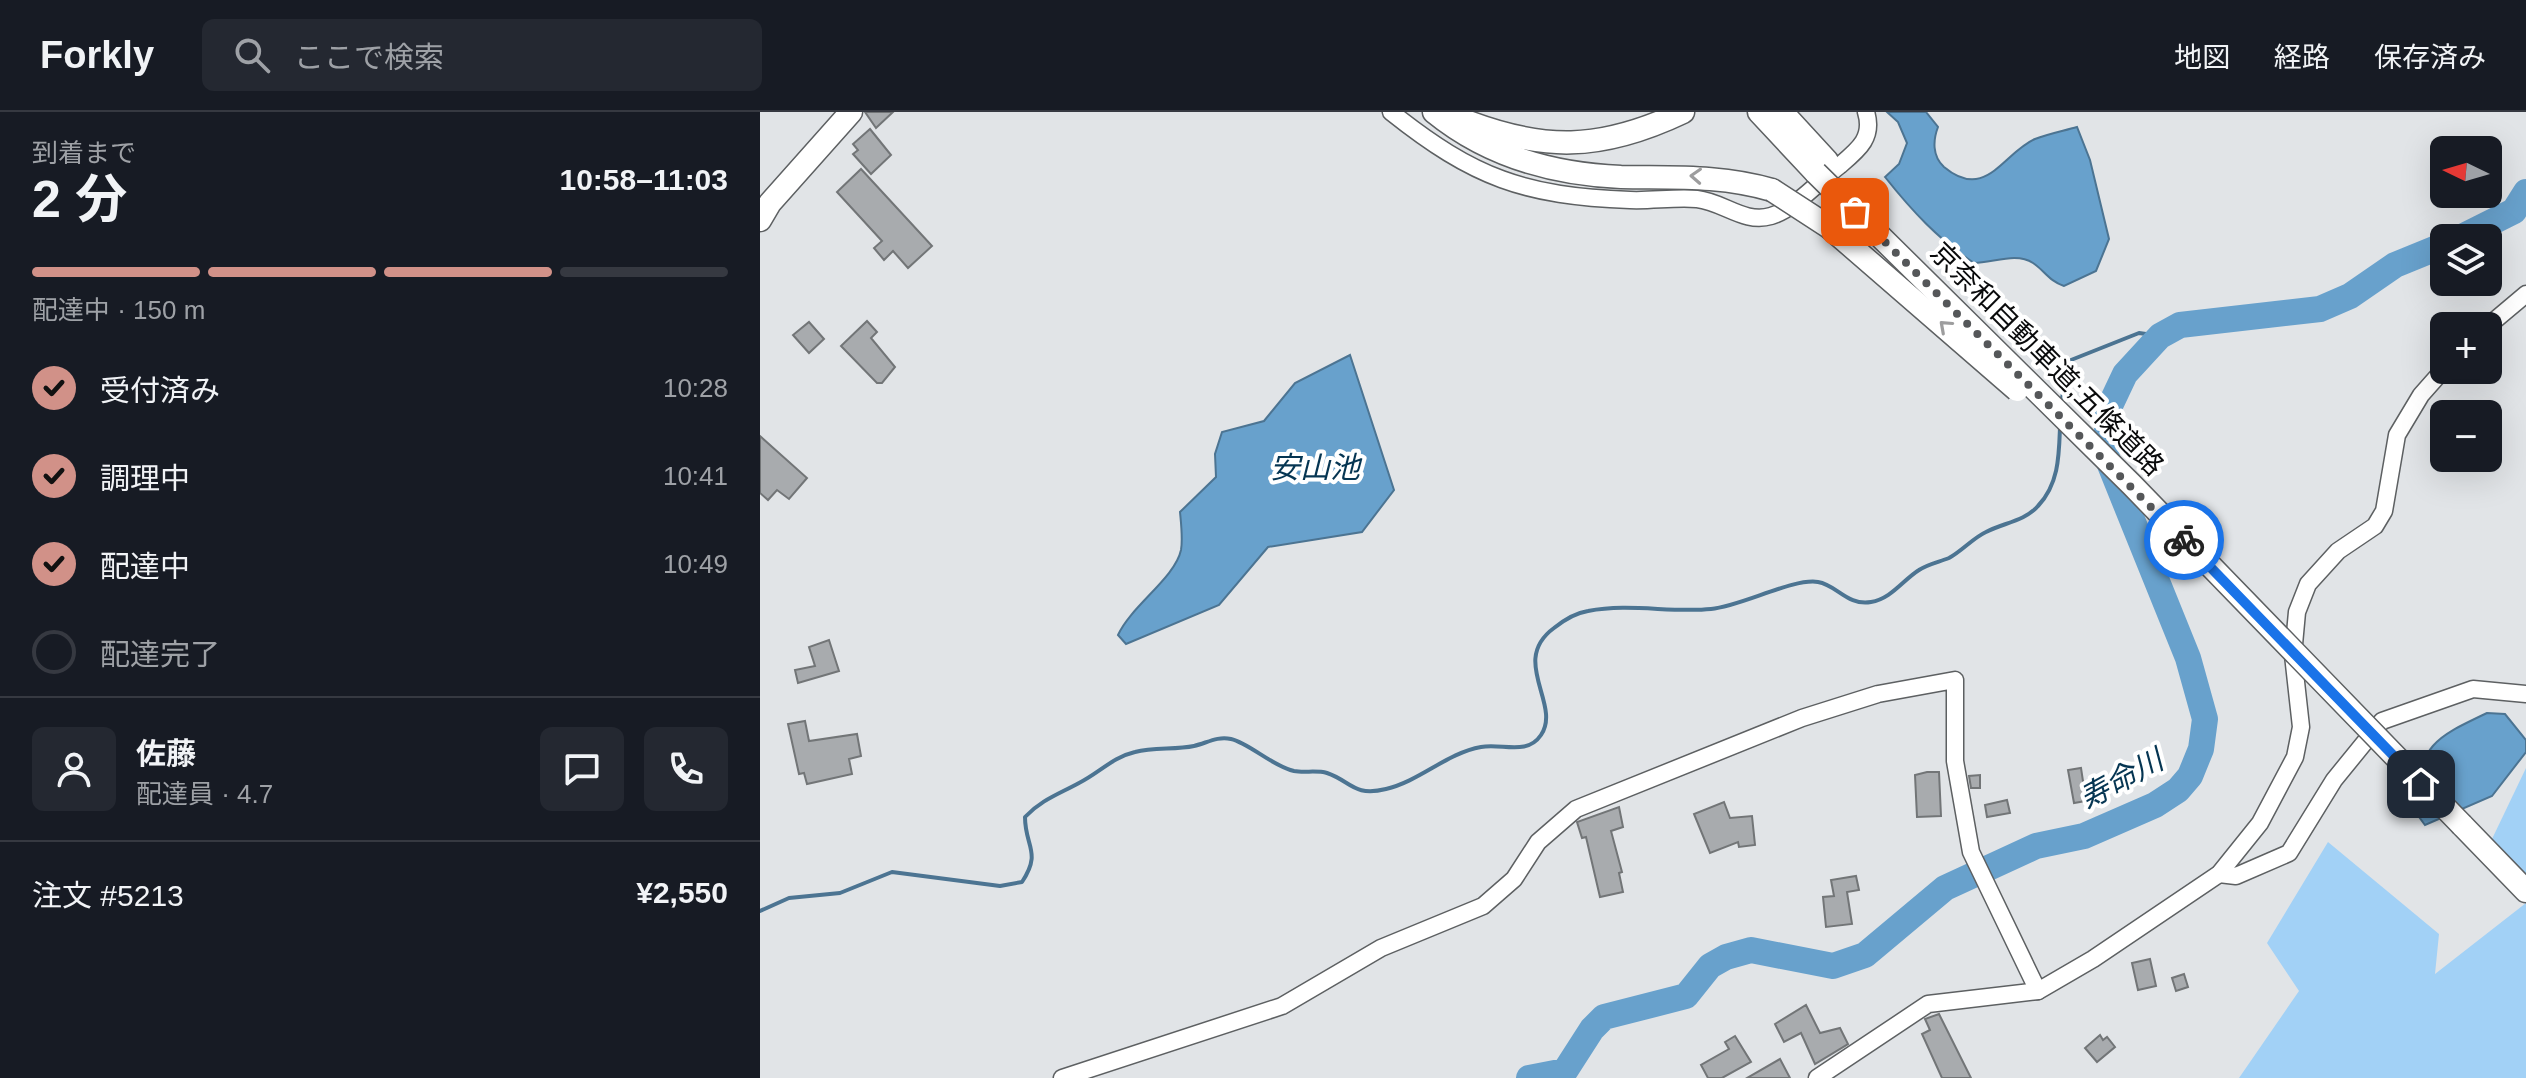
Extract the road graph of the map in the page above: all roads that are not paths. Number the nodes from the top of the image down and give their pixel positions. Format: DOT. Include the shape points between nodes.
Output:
graph roads {
  1 [pos="851,112"];
  2 [pos="1391,112"];
  3 [pos="1434,112"];
  4 [pos="1442,112"];
  5 [pos="1472,112"];
  6 [pos="1652,112"];
  7 [pos="1683,112"];
  8 [pos="1759,112"];
  9 [pos="1782,112"];
  10 [pos="1866,112"];
  11 [pos="1822,167"];
  12 [pos="760,220"];
  13 [pos="2526,294"];
  14 [pos="2502,314"];
  15 [pos="2431,384"];
  16 [pos="2132,485"];
  17 [pos="2526,694"];
  18 [pos="2219,874"];
  19 [pos="2526,891"];
  20 [pos="2038,991"];
  21 [pos="1062,1078"];
  22 [pos="1817,1078"];
  1 -- 12 [label="highway"];
  2 -- 10 [label="street" via="1457,161 1502,182 1577,196 1711,201 1757,220 1783,211 1852,155 1867,140"];
  16 -- 3 [label="highway, one-way, bridge" via="2078,444 1866,257 1772,190 1735,179 1623,177 1539,167 1466,138"];
  4 -- 7 [label="highway" via="1483,129 1568,145 1609,140"];
  5 -- 6 [label="highway" via="1514,128 1558,133 1603,129"];
  8 -- 11 [label="highway, 京奈和自動車道;五條道路"];
  9 -- 11 [label="highway"];
  11 -- 16 [label="highway, 京奈和自動車道;五條道路, bridge" via="1875,231"];
  13 -- 14 [label="street"];
  15 -- 18 [label="street" via="2397,435 2384,511 2375,526 2338,551 2308,584 2297,612 2293,655 2301,727 2295,757 2260,823"];
  16 -- 19 [label="highway, 京奈和自動車道;五條道路, bridge"];
  17 -- 18 [label="street" via="2473,689 2382,721 2334,780 2289,853 2236,876"];
  18 -- 20 [label="street"];
  20 -- 21 [label="street" via="1971,852 1955,761 1955,680 1878,694 1802,718 1576,809 1538,842 1514,879 1483,906 1381,948 1282,1006"];
  20 -- 22 [label="street" via="1928,1004"];
}
